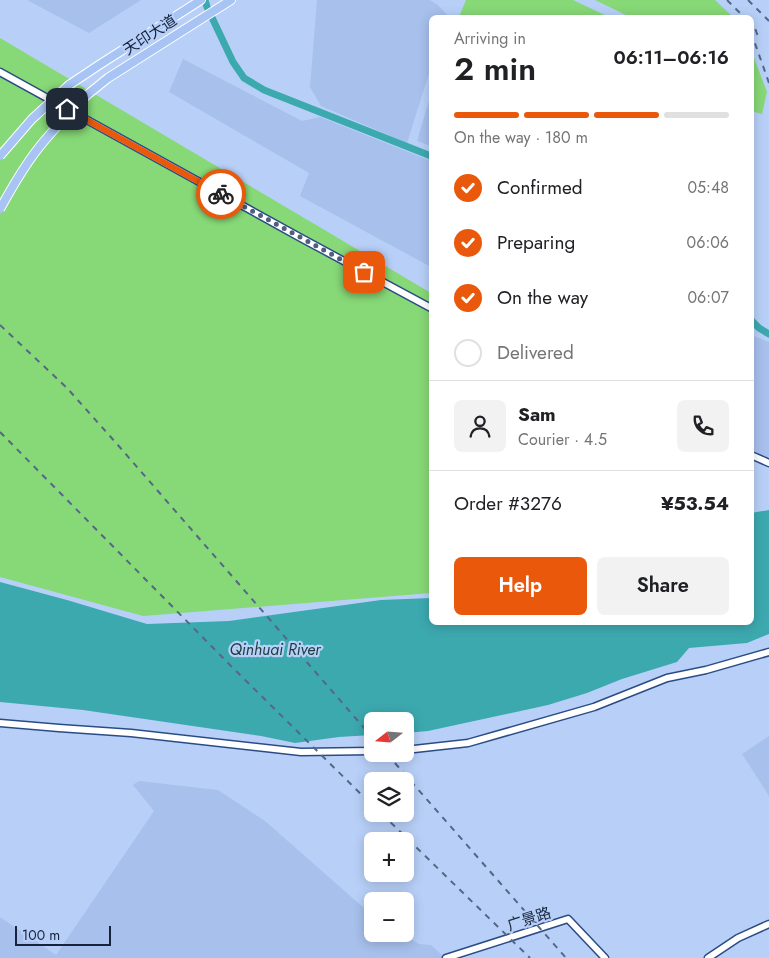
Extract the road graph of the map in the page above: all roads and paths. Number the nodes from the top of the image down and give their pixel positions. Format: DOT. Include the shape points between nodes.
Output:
graph roads {
  1 [pos="201,0"];
  2 [pos="230,0"];
  3 [pos="0,72"];
  4 [pos="0,156"];
  5 [pos="0,209"];
  6 [pos="429,307"];
  7 [pos="754,456"];
  8 [pos="769,463"];
  9 [pos="769,652"];
  10 [pos="0,723"];
  11 [pos="414,749"];
  12 [pos="364,751"];
  13 [pos="769,924"];
  14 [pos="446,958"];
  15 [pos="605,958"];
  16 [pos="708,958"];
  1 -- 4 [label="main road, 天印大道, bridge" via="69,85 32,119"];
  2 -- 5 [label="main road, 天印大道, bridge" via="108,78 87,95 38,149"];
  3 -- 6 [label="street"];
  7 -- 8 [label="street"];
  9 -- 11 [label="street" via="667,678 594,707 468,743"];
  10 -- 12 [label="street" via="131,732 301,752"];
  13 -- 16 [label="street" via="738,938"];
  14 -- 15 [label="street, 广景路" via="568,919"];
}
